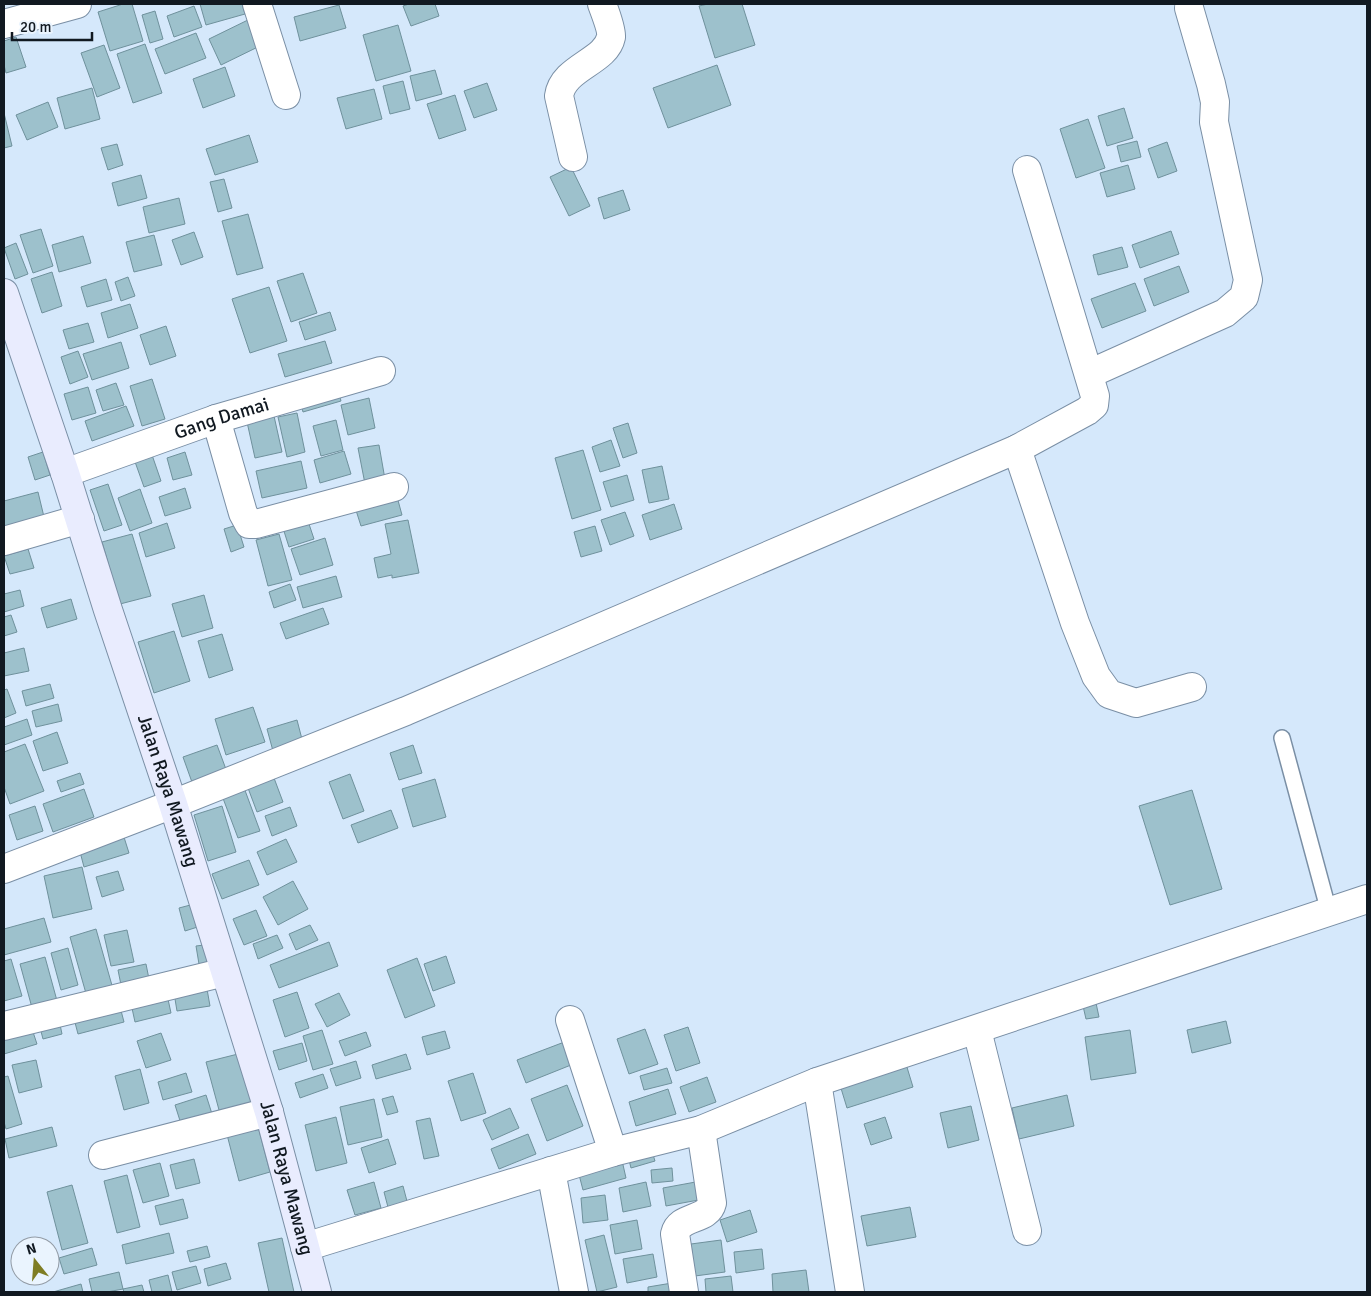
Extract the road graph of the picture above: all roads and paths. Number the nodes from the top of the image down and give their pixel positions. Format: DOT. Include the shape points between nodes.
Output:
graph roads {
  1 [pos="78,4"];
  2 [pos="257,4"];
  3 [pos="602,4"];
  4 [pos="1189,8"];
  5 [pos="4,24"];
  6 [pos="286,96"];
  7 [pos="573,157"];
  8 [pos="1027,170"];
  9 [pos="4,293"];
  10 [pos="381,371"];
  11 [pos="1089,374"];
  12 [pos="216,420"];
  13 [pos="1017,449"];
  14 [pos="65,473"];
  15 [pos="394,487"];
  16 [pos="80,519"];
  17 [pos="4,540"];
  18 [pos="1192,687"];
  19 [pos="1282,738"];
  20 [pos="174,804"];
  21 [pos="4,869"];
  22 [pos="1367,900"];
  23 [pos="1329,912"];
  24 [pos="225,972"];
  25 [pos="570,1020"];
  26 [pos="4,1026"];
  27 [pos="977,1030"];
  28 [pos="816,1082"];
  29 [pos="269,1112"];
  30 [pos="700,1130"];
  31 [pos="613,1152"];
  32 [pos="103,1155"];
  33 [pos="551,1170"];
  34 [pos="1027,1231"];
  35 [pos="305,1247"];
  36 [pos="317,1292"];
  37 [pos="574,1292"];
  38 [pos="684,1292"];
  39 [pos="850,1292"];
  1 -- 5 [label="street"];
  2 -- 6 [label="street"];
  3 -- 7 [label="street" via="611,36 608,46 560,87 559,96"];
  4 -- 11 [label="street" via="1212,84 1214,122 1248,280 1244,297 1225,313"];
  8 -- 11 [label="street"];
  9 -- 14 [label="main road, Jalan Raya Mawang"];
  10 -- 12 [label="street, Gang Damai"];
  11 -- 13 [label="street" via="1094,405"];
  12 -- 14 [label="street, Gang Damai"];
  12 -- 15 [label="street" via="249,524"];
  13 -- 18 [label="street" via="1075,623 1096,676 1109,694 1136,703"];
  13 -- 20 [label="street" via="406,710"];
  14 -- 16 [label="main road, Jalan Raya Mawang"];
  16 -- 17 [label="street"];
  16 -- 20 [label="main road, Jalan Raya Mawang"];
  19 -- 23 [label="lane"];
  20 -- 21 [label="street"];
  20 -- 24 [label="main road, Jalan Raya Mawang"];
  22 -- 23 [label="street"];
  23 -- 27 [label="street"];
  24 -- 26 [label="street"];
  24 -- 29 [label="main road, Jalan Raya Mawang"];
  25 -- 31 [label="street"];
  27 -- 28 [label="street"];
  27 -- 34 [label="street"];
  28 -- 30 [label="street"];
  28 -- 39 [label="street"];
  29 -- 32 [label="street"];
  29 -- 35 [label="main road, Jalan Raya Mawang"];
  30 -- 31 [label="street"];
  30 -- 38 [label="street" via="712,1203 706,1212 679,1224 676,1229"];
  31 -- 33 [label="street"];
  33 -- 35 [label="street"];
  33 -- 37 [label="street"];
  35 -- 36 [label="main road, Jalan Raya Mawang"];
}
